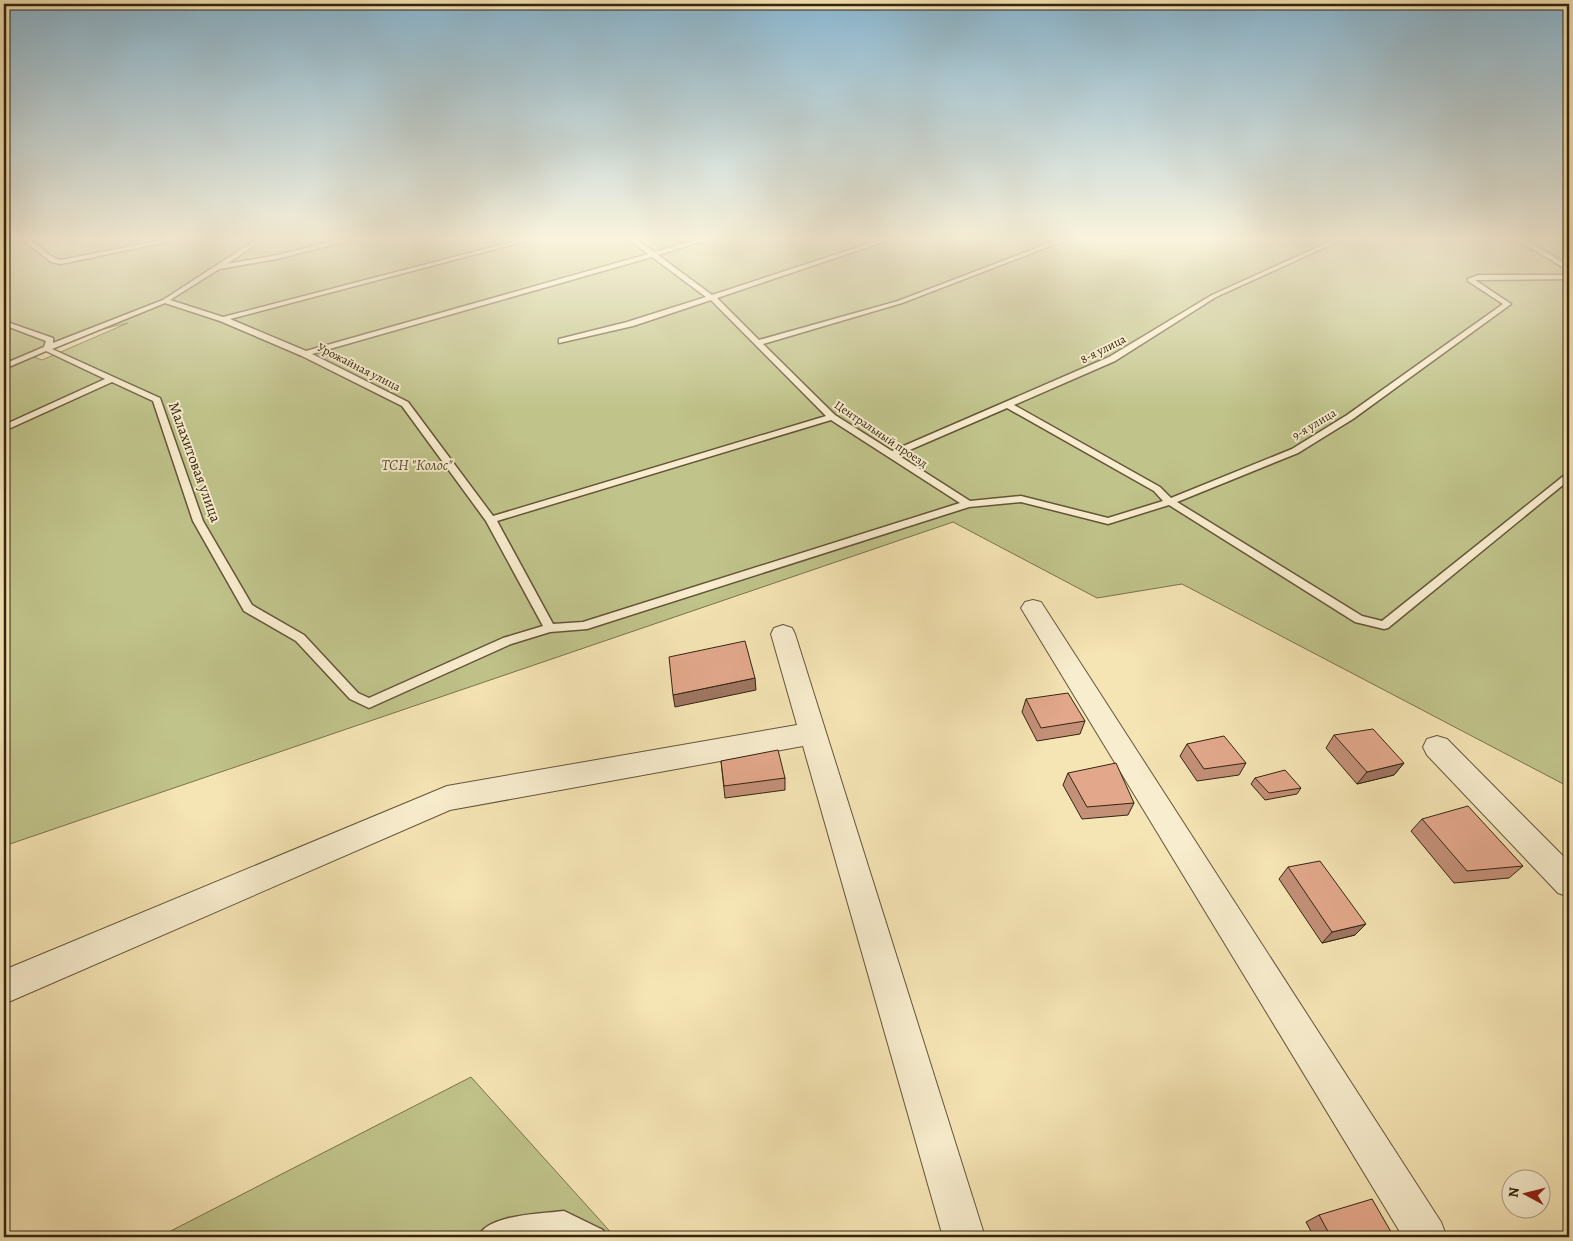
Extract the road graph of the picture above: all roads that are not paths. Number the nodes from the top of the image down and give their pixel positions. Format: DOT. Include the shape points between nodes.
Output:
graph roads {
  1 [pos="174,295"];
  2 [pos="316,295"];
  3 [pos="510,295"];
  4 [pos="713,295"];
  5 [pos="919,295"];
  6 [pos="1216,295"];
  7 [pos="1494,295"];
  8 [pos="710,296"];
  9 [pos="165,301"];
  10 [pos="223,319"];
  11 [pos="4,323"];
  12 [pos="562,341"];
  13 [pos="758,343"];
  14 [pos="46,349"];
  15 [pos="305,354"];
  16 [pos="4,367"];
  17 [pos="112,379"];
  18 [pos="1007,404"];
  19 [pos="832,417"];
  20 [pos="4,428"];
  21 [pos="891,454"];
  22 [pos="1569,476"];
  23 [pos="1170,502"];
  24 [pos="968,504"];
  25 [pos="491,520"];
  26 [pos="1033,608"];
  27 [pos="550,628"];
  28 [pos="783,634"];
  29 [pos="369,703"];
  30 [pos="812,733"];
  31 [pos="1437,747"];
  32 [pos="1569,883"];
  33 [pos="4,987"];
  34 [pos="488,1237"];
  35 [pos="596,1237"];
  36 [pos="964,1237"];
  37 [pos="1426,1237"];
  1 -- 9 [label="lane"];
  2 -- 10 [label="lane"];
  3 -- 15 [label="lane"];
  4 -- 8 [label="lane"];
  5 -- 13 [label="lane"];
  6 -- 18 [label="lane, 8-я улица" via="1112,359"];
  7 -- 23 [label="lane, 9-я улица" via="1508,304 1350,417 1295,450"];
  8 -- 12 [label="lane" via="630,324"];
  8 -- 13 [label="lane, Центральный проезд"];
  9 -- 10 [label="lane, Урожайная улица"];
  9 -- 14 [label="lane"];
  10 -- 15 [label="lane, Урожайная улица"];
  11 -- 14 [label="lane" via="50,340"];
  13 -- 19 [label="lane, Центральный проезд"];
  14 -- 16 [label="lane"];
  14 -- 17 [label="lane, Малахитовая улица"];
  15 -- 25 [label="lane, Урожайная улица" via="405,404"];
  17 -- 20 [label="lane"];
  17 -- 29 [label="lane, Малахитовая улица" via="157,400 198,521 248,608 300,638 354,696"];
  18 -- 21 [label="lane, 8-я улица"];
  18 -- 23 [label="lane" via="1157,489"];
  19 -- 21 [label="lane, Центральный проезд"];
  19 -- 25 [label="lane"];
  21 -- 24 [label="lane, Центральный проезд"];
  22 -- 23 [label="lane" via="1384,625 1359,619"];
  23 -- 24 [label="lane, 9-я улица" via="1108,521 1021,499"];
  24 -- 27 [label="lane, 9-я улица" via="583,626"];
  25 -- 27 [label="lane, Урожайная улица"];
  26 -- 37 [label="street"];
  27 -- 29 [label="lane, 9-я улица" via="507,641"];
  28 -- 30 [label="street"];
  30 -- 33 [label="street" via="447,798"];
  30 -- 36 [label="street"];
  31 -- 32 [label="street"];
  34 -- 35 [label="lane" via="498,1230 564,1221"];
}
